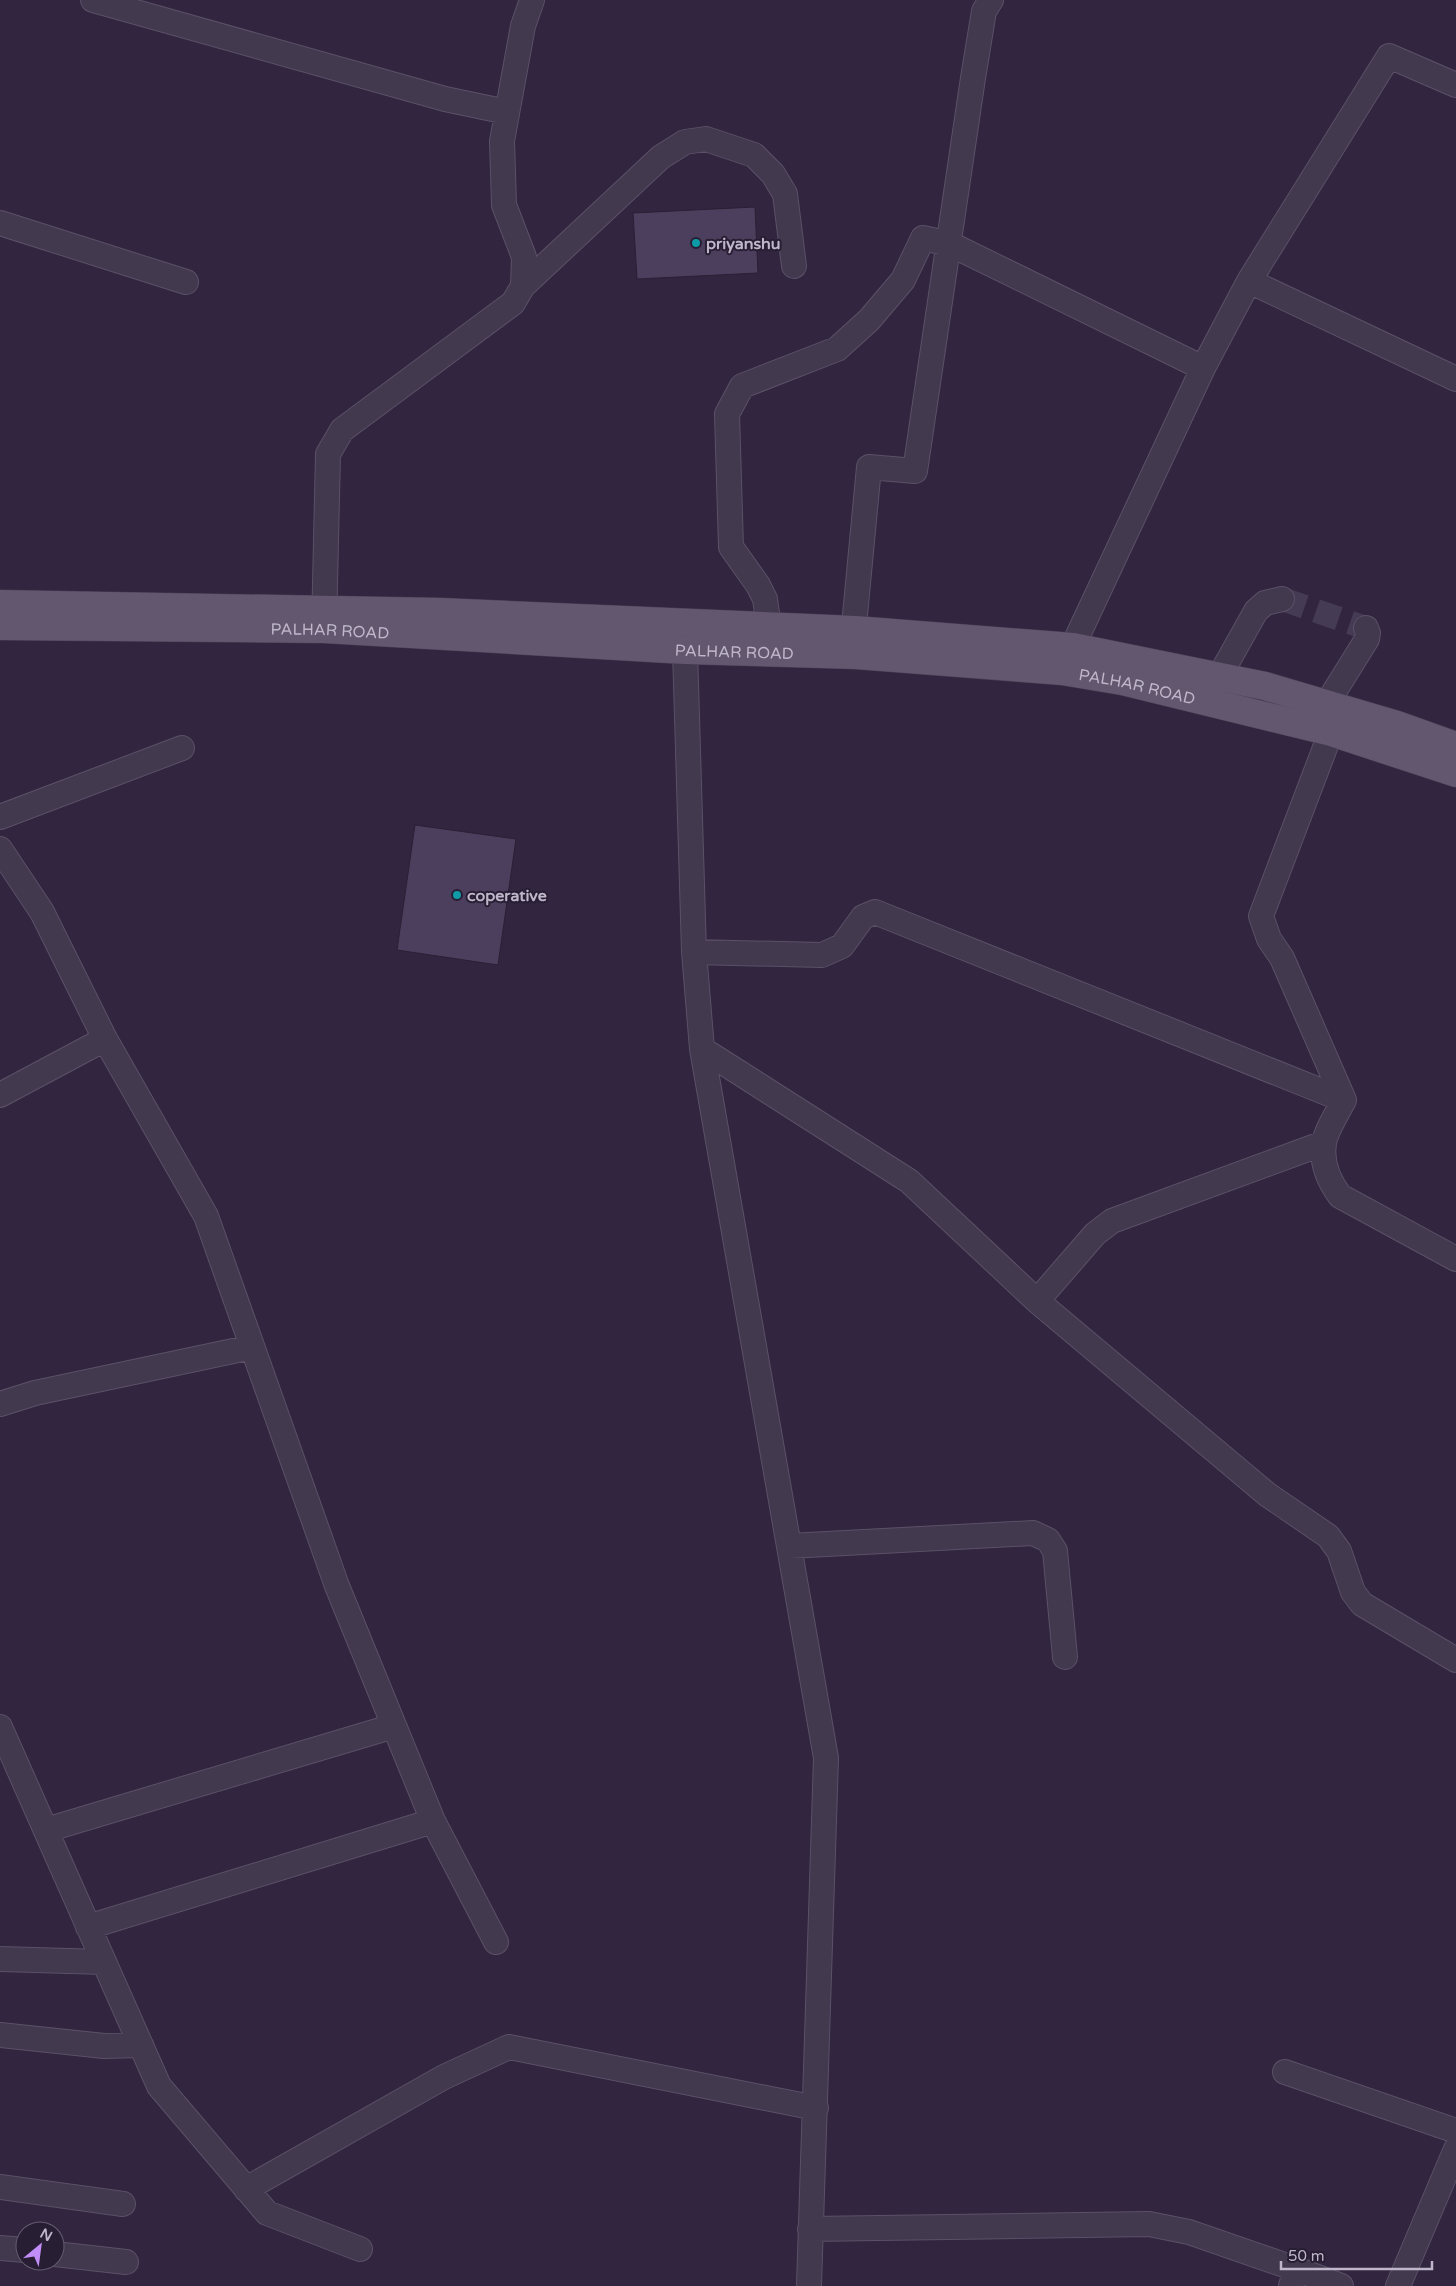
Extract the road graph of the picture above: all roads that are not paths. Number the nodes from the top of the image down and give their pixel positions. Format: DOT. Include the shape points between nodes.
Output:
graph roads {
  1 [pos="93,0"];
  2 [pos="532,0"];
  3 [pos="991,0"];
  4 [pos="1456,85"];
  5 [pos="507,112"];
  6 [pos="0,223"];
  7 [pos="950,244"];
  8 [pos="794,266"];
  9 [pos="1249,281"];
  10 [pos="186,282"];
  11 [pos="523,286"];
  12 [pos="1203,368"];
  13 [pos="1456,379"];
  14 [pos="1282,598"];
  15 [pos="0,604"];
  16 [pos="324,620"];
  17 [pos="0,626"];
  18 [pos="769,627"];
  19 [pos="1366,628"];
  20 [pos="856,642"];
  21 [pos="685,650"];
  22 [pos="1067,659"];
  23 [pos="1219,677"];
  24 [pos="1326,705"];
  25 [pos="1331,732"];
  26 [pos="1456,746"];
  27 [pos="182,748"];
  28 [pos="1456,773"];
  29 [pos="0,817"];
  30 [pos="4,864"];
  31 [pos="694,952"];
  32 [pos="106,1040"];
  33 [pos="702,1049"];
  34 [pos="0,1095"];
  35 [pos="1344,1100"];
  36 [pos="1324,1143"];
  37 [pos="1456,1259"];
  38 [pos="1037,1301"];
  39 [pos="252,1347"];
  40 [pos="0,1404"];
  41 [pos="789,1546"];
  42 [pos="1065,1658"];
  43 [pos="1456,1660"];
  44 [pos="394,1726"];
  45 [pos="0,1727"];
  46 [pos="433,1822"];
  47 [pos="46,1830"];
  48 [pos="88,1926"];
  49 [pos="496,1942"];
  50 [pos="0,1959"];
  51 [pos="104,1962"];
  52 [pos="0,2035"];
  53 [pos="141,2045"];
  54 [pos="1285,2072"];
  55 [pos="816,2108"];
  56 [pos="1456,2131"];
  57 [pos="1456,2149"];
  58 [pos="0,2187"];
  59 [pos="246,2188"];
  60 [pos="122,2204"];
  61 [pos="810,2229"];
  62 [pos="0,2248"];
  63 [pos="15,2249"];
  64 [pos="360,2249"];
  65 [pos="65,2255"];
  66 [pos="126,2262"];
  67 [pos="1293,2277"];
  68 [pos="809,2286"];
  69 [pos="1340,2286"];
  70 [pos="1398,2286"];
  1 -- 5 [label="street" via="445,99"];
  2 -- 5 [label="street" via="523,26"];
  3 -- 7 [label="street" via="984,11"];
  4 -- 9 [label="street" via="1389,56"];
  5 -- 11 [label="street" via="502,142 504,205 524,258"];
  6 -- 10 [label="street"];
  7 -- 12 [label="street"];
  7 -- 18 [label="street" via="924,238 903,280 869,320 836,349 742,386 727,414 732,547 766,599"];
  7 -- 20 [label="street" via="915,471 869,468"];
  8 -- 11 [label="street" via="785,194 773,174 754,156 706,139 685,142 662,157"];
  9 -- 12 [label="street"];
  9 -- 13 [label="street"];
  11 -- 16 [label="street" via="513,303 342,430 328,454"];
  12 -- 22 [label="street"];
  14 -- 23 [label="street" via="1265,603 1256,611"];
  15 -- 16 [label="main road, PALHAR ROAD"];
  16 -- 17 [label="main road, PALHAR ROAD"];
  16 -- 18 [label="main road, PALHAR ROAD" via="441,612"];
  16 -- 21 [label="main road, PALHAR ROAD"];
  18 -- 20 [label="main road, PALHAR ROAD"];
  19 -- 24 [label="street" via="1366,640"];
  20 -- 21 [label="main road, PALHAR ROAD"];
  20 -- 22 [label="main road, PALHAR ROAD"];
  21 -- 31 [label="street"];
  22 -- 23 [label="main road, PALHAR ROAD"];
  22 -- 25 [label="main road, PALHAR ROAD" via="1122,681"];
  23 -- 24 [label="main road, PALHAR ROAD" via="1264,686"];
  24 -- 26 [label="main road, PALHAR ROAD"];
  25 -- 28 [label="main road, PALHAR ROAD"];
  25 -- 35 [label="street" via="1261,916"];
  27 -- 29 [label="street"];
  30 -- 32 [label="street" via="42,912"];
  31 -- 33 [label="street"];
  31 -- 35 [label="street" via="822,955 842,946 862,917 875,912"];
  32 -- 34 [label="street"];
  32 -- 39 [label="street" via="206,1216"];
  33 -- 38 [label="street" via="909,1181"];
  33 -- 41 [label="street"];
  35 -- 36 [label="street"];
  36 -- 37 [label="street" via="1329,1182 1340,1196"];
  36 -- 38 [label="street" via="1112,1221 1095,1234"];
  38 -- 43 [label="street" via="1268,1495 1328,1536 1339,1551 1353,1592 1362,1604"];
  39 -- 40 [label="street"];
  39 -- 44 [label="street" via="337,1586"];
  41 -- 42 [label="street" via="1033,1533 1048,1540 1055,1551"];
  41 -- 55 [label="street" via="826,1758"];
  44 -- 46 [label="street"];
  44 -- 47 [label="street"];
  45 -- 47 [label="street"];
  46 -- 48 [label="street"];
  46 -- 49 [label="street"];
  47 -- 48 [label="street"];
  48 -- 51 [label="street"];
  50 -- 51 [label="street"];
  51 -- 53 [label="street"];
  52 -- 53 [label="street" via="104,2046"];
  53 -- 59 [label="street" via="159,2086"];
  54 -- 56 [label="street"];
  55 -- 59 [label="street" via="509,2047 444,2077"];
  55 -- 61 [label="street"];
  57 -- 70 [label="street"];
  58 -- 60 [label="street"];
  59 -- 64 [label="street" via="267,2213"];
  61 -- 67 [label="street" via="1149,2224 1190,2232"];
  61 -- 68 [label="street"];
  62 -- 63 [label="street"];
  65 -- 66 [label="street"];
  67 -- 69 [label="street"];
}
